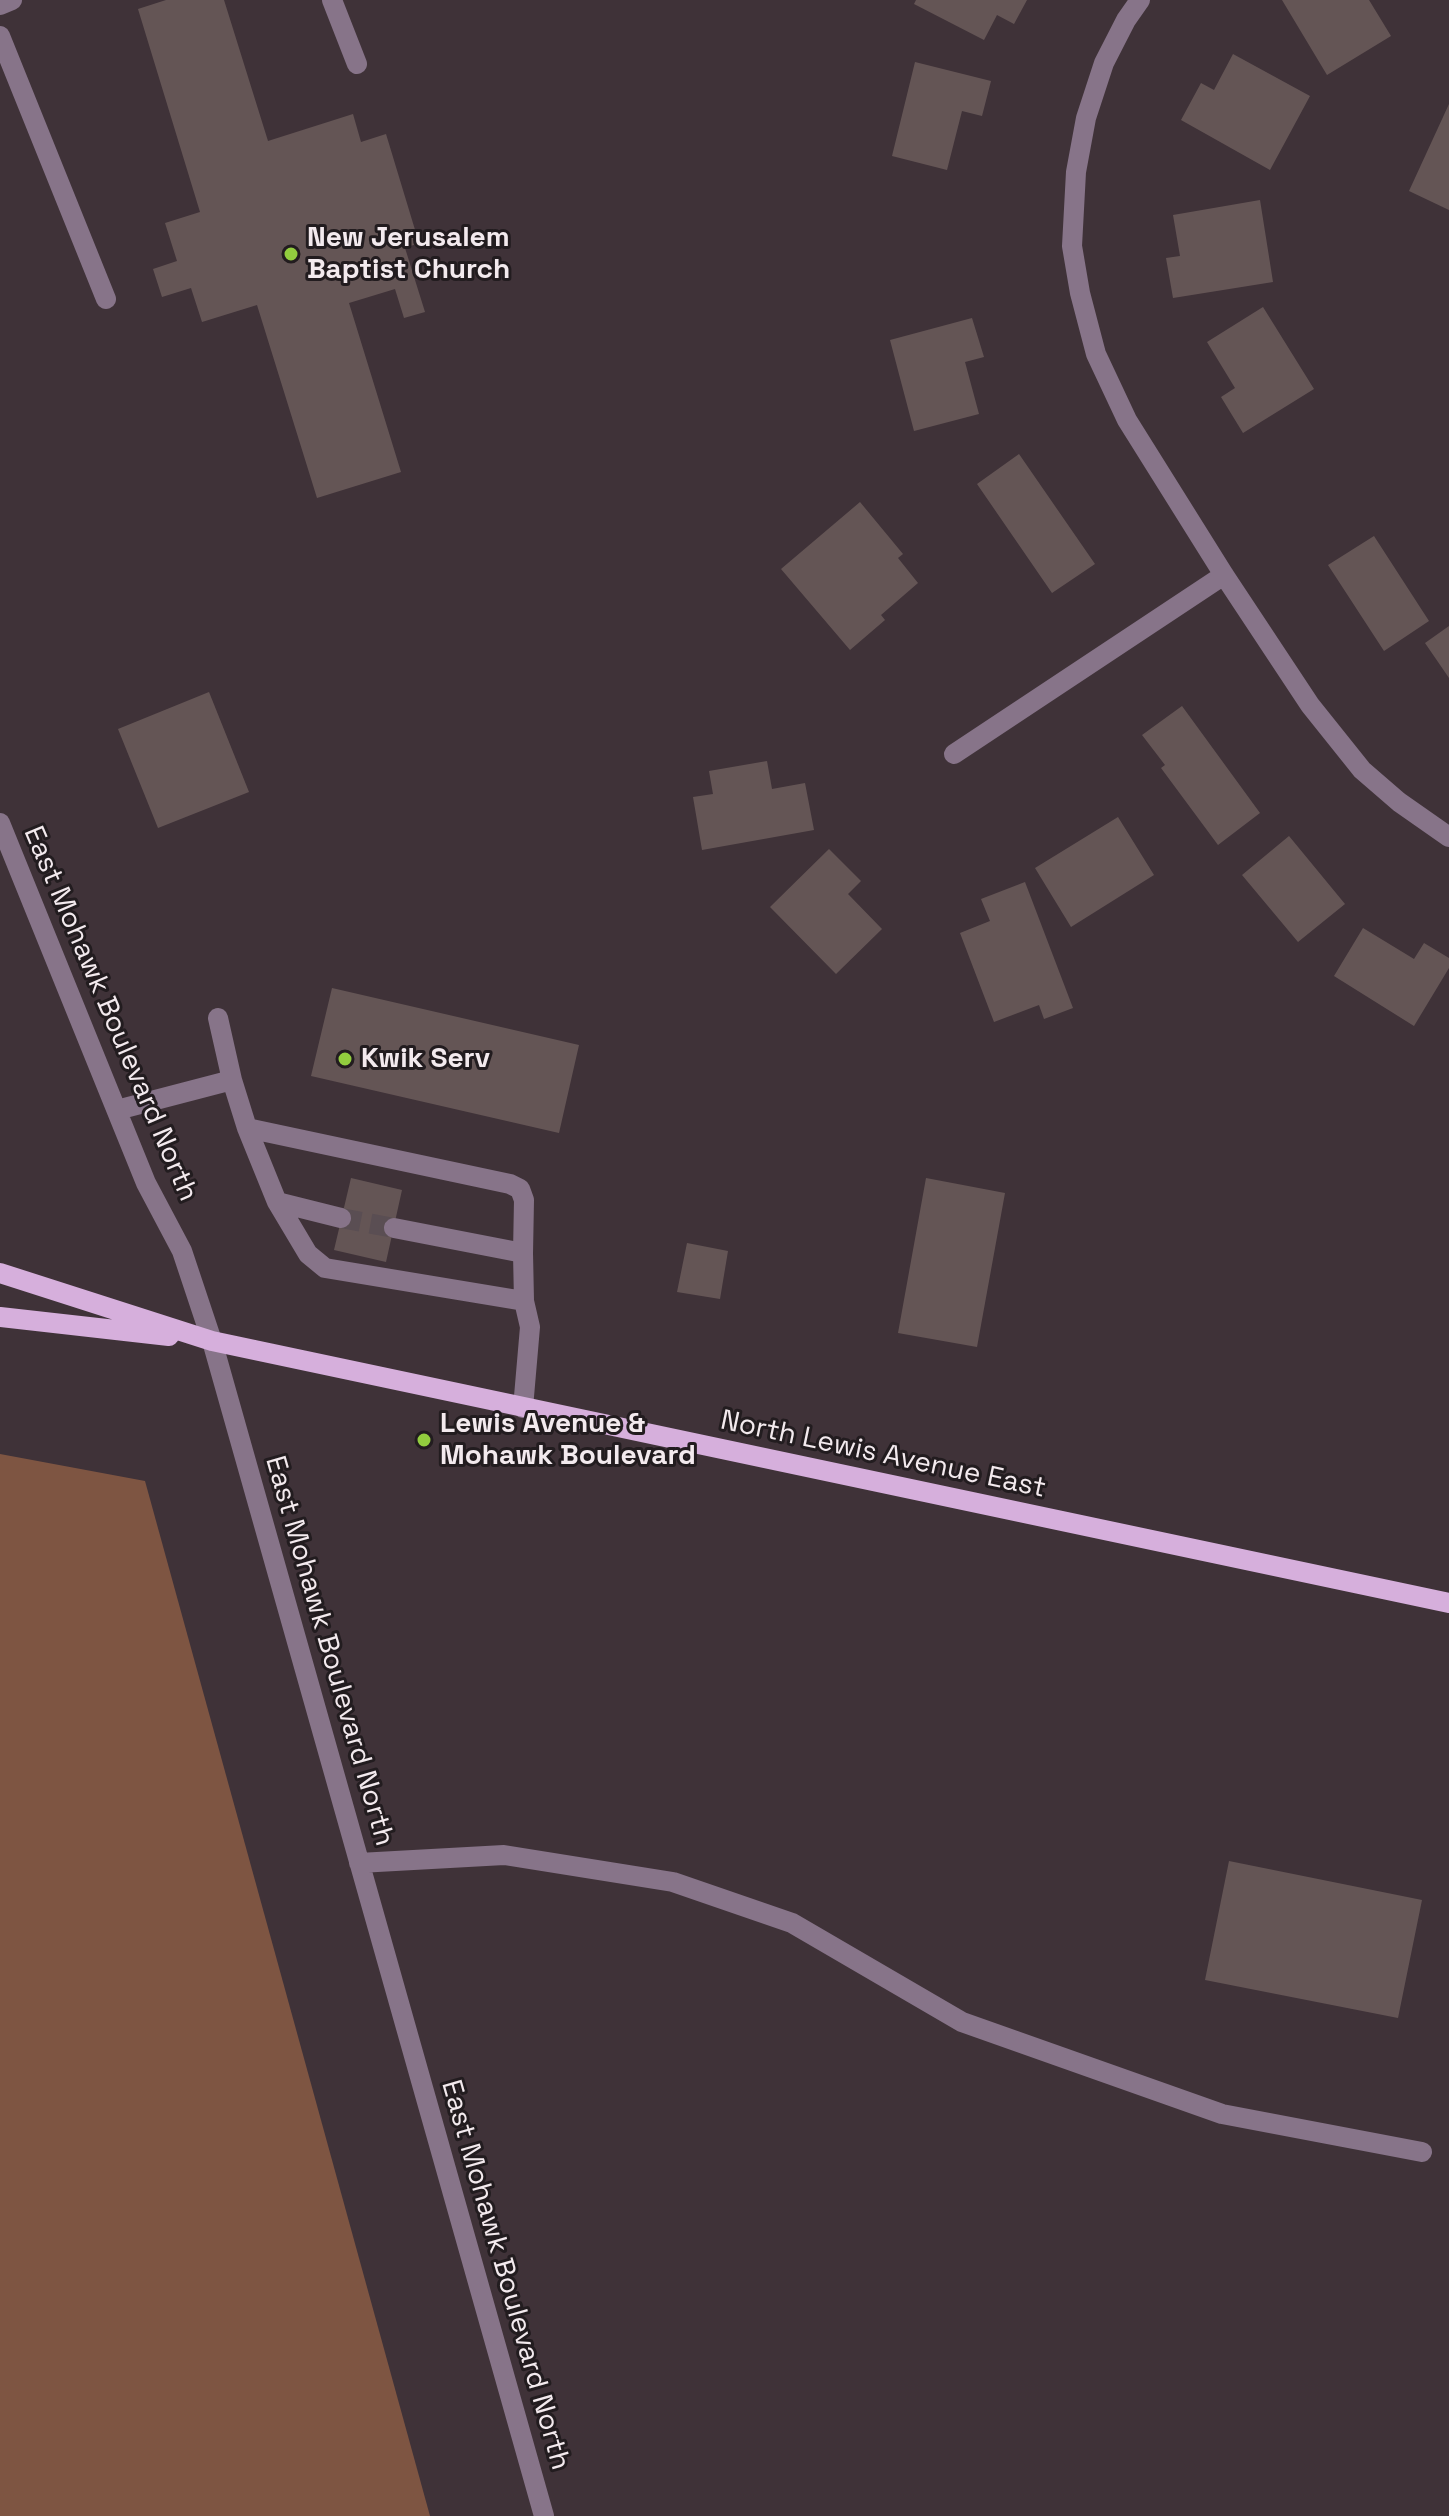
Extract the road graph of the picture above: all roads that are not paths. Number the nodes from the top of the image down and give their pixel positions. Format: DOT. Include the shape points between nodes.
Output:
graph roads {
  1 [pos="12,0"];
  2 [pos="332,0"];
  3 [pos="1140,0"];
  4 [pos="0,5"];
  5 [pos="0,36"];
  6 [pos="357,64"];
  7 [pos="106,299"];
  8 [pos="1224,575"];
  9 [pos="954,754"];
  10 [pos="0,823"];
  11 [pos="1449,837"];
  12 [pos="218,1018"];
  13 [pos="232,1080"];
  14 [pos="117,1110"];
  15 [pos="247,1128"];
  16 [pos="277,1202"];
  17 [pos="341,1218"];
  18 [pos="394,1228"];
  19 [pos="523,1253"];
  20 [pos="0,1273"];
  21 [pos="524,1301"];
  22 [pos="0,1317"];
  23 [pos="212,1341"];
  24 [pos="523,1408"];
  25 [pos="1449,1603"];
  26 [pos="359,1863"];
  27 [pos="1422,2152"];
  28 [pos="544,2516"];
  1 -- 4 [label="street"];
  2 -- 6 [label="street"];
  3 -- 8 [label="street" via="1104,63 1086,118 1076,172 1072,246 1096,354 1127,420"];
  5 -- 7 [label="street"];
  8 -- 9 [label="street"];
  8 -- 11 [label="street" via="1310,705 1362,770"];
  10 -- 14 [label="street, East Mohawk Boulevard North"];
  12 -- 13 [label="street"];
  13 -- 14 [label="street"];
  13 -- 15 [label="street"];
  14 -- 23 [label="street, East Mohawk Boulevard North" via="146,1183 182,1251"];
  15 -- 16 [label="street"];
  15 -- 19 [label="street" via="510,1184 520,1189 524,1200"];
  16 -- 17 [label="street"];
  16 -- 21 [label="street" via="308,1254 325,1268"];
  18 -- 19 [label="street"];
  19 -- 21 [label="street"];
  20 -- 23 [label="main road, North Lewis Avenue East"];
  21 -- 24 [label="street" via="530,1327"];
  22 -- 23 [label="main road, North Lewis Avenue East"];
  23 -- 24 [label="main road, North Lewis Avenue East"];
  23 -- 26 [label="street, East Mohawk Boulevard North"];
  24 -- 25 [label="main road, North Lewis Avenue East"];
  26 -- 27 [label="street" via="504,1855 673,1882 792,1923 962,2022 1222,2114"];
  26 -- 28 [label="street, East Mohawk Boulevard North"];
}
